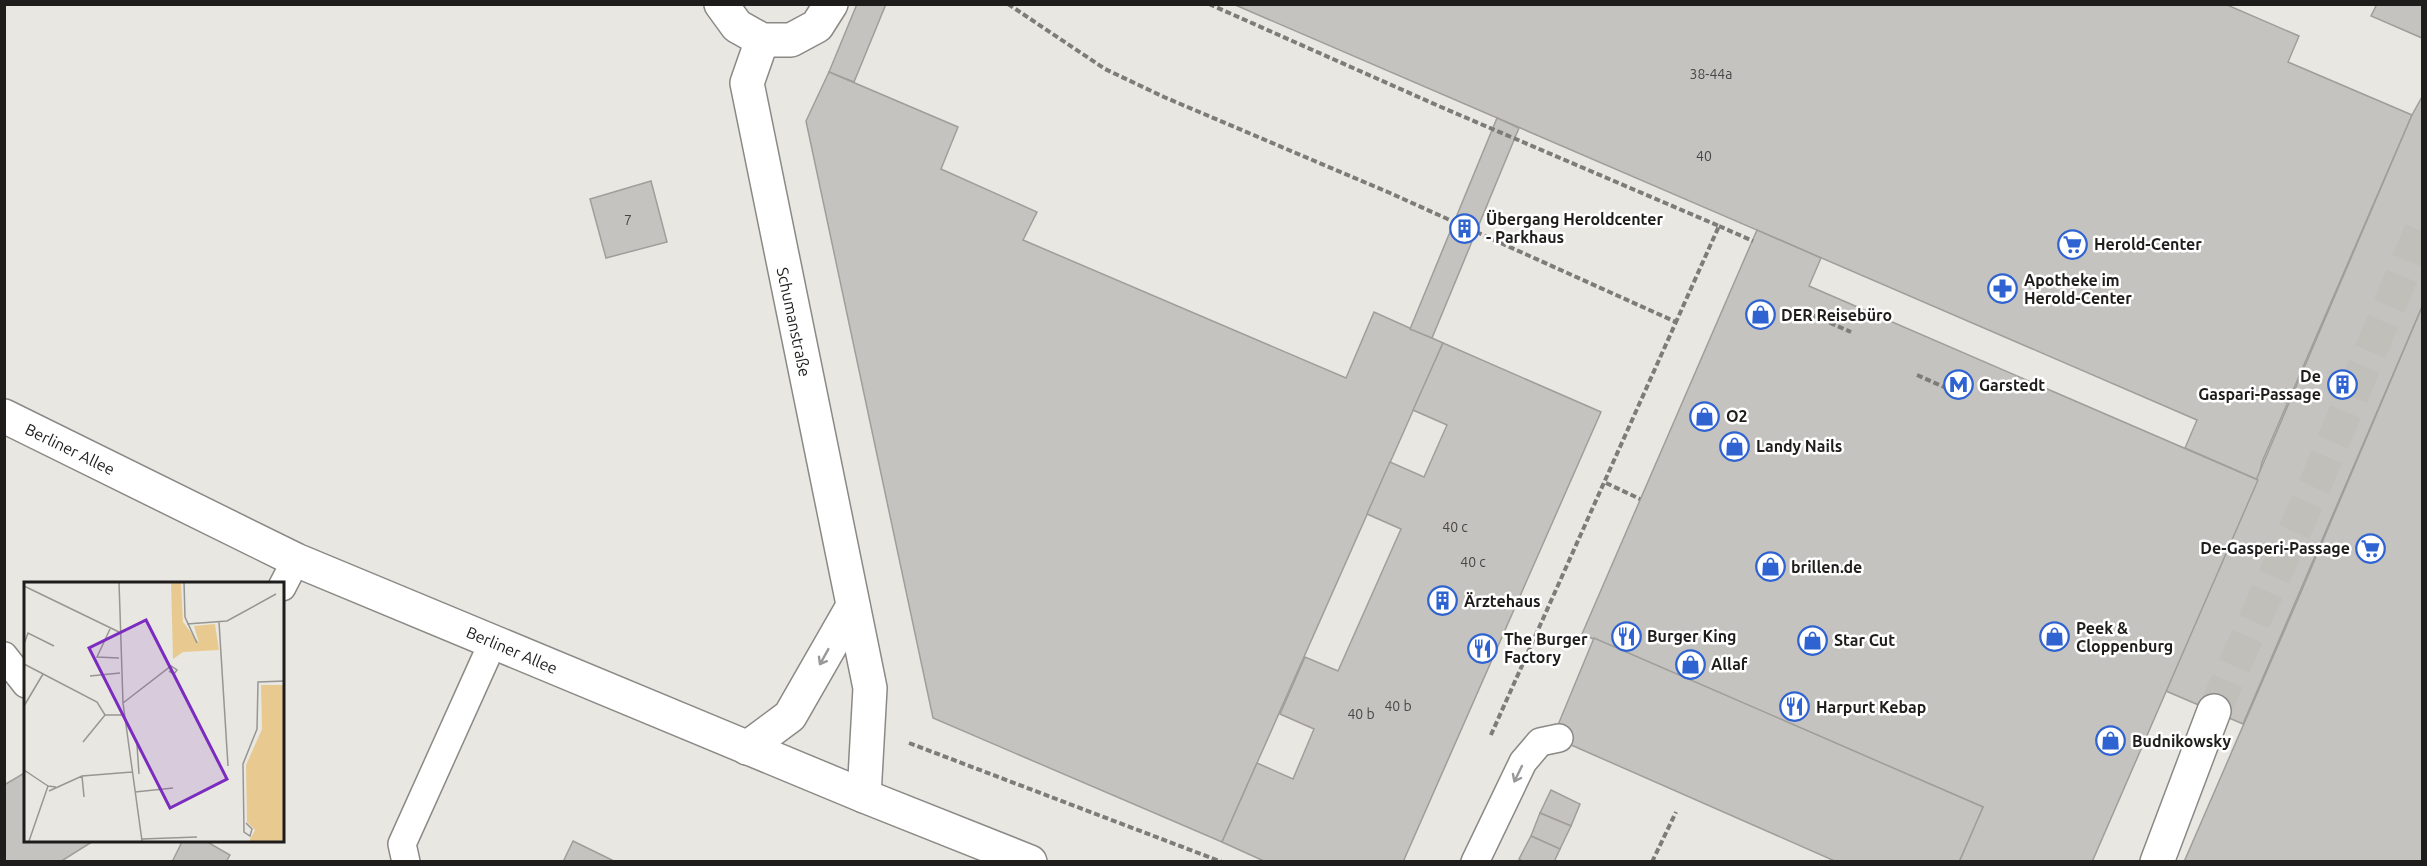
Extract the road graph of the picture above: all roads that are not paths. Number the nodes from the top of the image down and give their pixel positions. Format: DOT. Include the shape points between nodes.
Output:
graph roads {
  1 [pos="722,4"];
  2 [pos="831,4"];
  3 [pos="762,40"];
  4 [pos="4,416"];
  5 [pos="289,573"];
  6 [pos="853,606"];
  7 [pos="493,642"];
  8 [pos="4,656"];
  9 [pos="24,681"];
  10 [pos="2214,711"];
  11 [pos="1559,738"];
  12 [pos="747,748"];
  13 [pos="864,796"];
  14 [pos="406,861"];
  15 [pos="1027,861"];
  16 [pos="1475,861"];
  17 [pos="2157,861"];
  1 -- 3 [label="street" via="736,26"];
  2 -- 3 [label="street" via="817,26 790,40"];
  3 -- 6 [label="street, Schumanstraße" via="747,83"];
  4 -- 5 [label="street, Berliner Allee"];
  5 -- 7 [label="street, Berliner Allee"];
  6 -- 12 [label="street, one-way" via="790,716"];
  6 -- 13 [label="street, Schumanstraße" via="870,688"];
  7 -- 12 [label="street, Berliner Allee"];
  7 -- 14 [label="lane" via="402,844"];
  8 -- 9 [label="lane"];
  10 -- 17 [label="street"];
  11 -- 16 [label="lane, one-way" via="1540,742 1523,762"];
  12 -- 13 [label="street, Berliner Allee"];
  13 -- 15 [label="street, Berliner Allee"];
}
